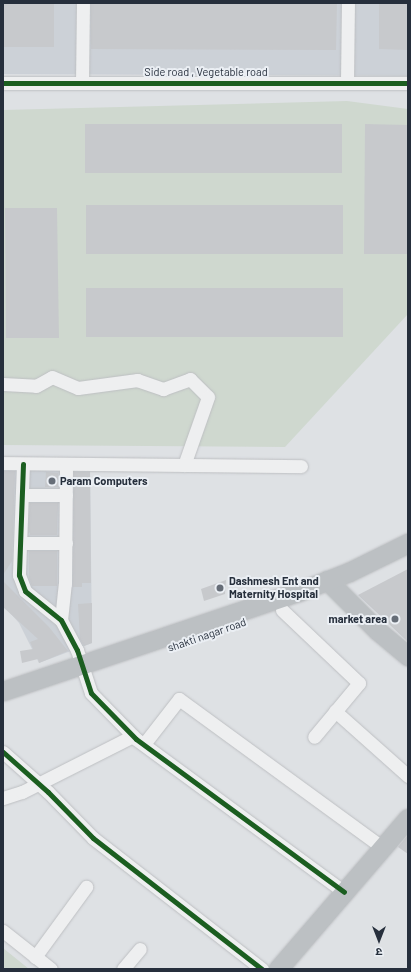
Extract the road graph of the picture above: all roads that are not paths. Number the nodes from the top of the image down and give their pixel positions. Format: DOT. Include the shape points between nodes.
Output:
graph roads {
  1 [pos="83,3"];
  2 [pos="348,3"];
  3 [pos="82,82"];
  4 [pos="347,82"];
  5 [pos="3,83"];
  6 [pos="408,83"];
  7 [pos="3,384"];
  8 [pos="3,463"];
  9 [pos="23,464"];
  10 [pos="66,464"];
  11 [pos="184,465"];
  12 [pos="301,466"];
  13 [pos="22,495"];
  14 [pos="66,495"];
  15 [pos="22,543"];
  16 [pos="66,543"];
  17 [pos="408,543"];
  18 [pos="408,558"];
  19 [pos="331,585"];
  20 [pos="282,610"];
  21 [pos="61,620"];
  22 [pos="408,656"];
  23 [pos="85,670"];
  24 [pos="3,692"];
  25 [pos="3,704"];
  26 [pos="335,712"];
  27 [pos="133,736"];
  28 [pos="314,737"];
  29 [pos="144,744"];
  30 [pos="3,752"];
  31 [pos="408,776"];
  32 [pos="38,782"];
  33 [pos="3,798"];
  34 [pos="408,818"];
  35 [pos="382,847"];
  36 [pos="86,887"];
  37 [pos="344,892"];
  38 [pos="3,931"];
  39 [pos="140,949"];
  40 [pos="35,957"];
  41 [pos="51,969"];
  42 [pos="123,969"];
  43 [pos="262,969"];
  44 [pos="278,969"];
  1 -- 3 [label="street"];
  2 -- 4 [label="street"];
  3 -- 4 [label="street, Side road , Vegetable road"];
  3 -- 5 [label="street, Side road , Vegetable road"];
  4 -- 6 [label="street, Side road , Vegetable road"];
  7 -- 11 [label="street" via="36,386 52,377 78,388 137,380 163,389 190,379 208,397"];
  8 -- 9 [label="street"];
  9 -- 10 [label="street"];
  9 -- 13 [label="street"];
  10 -- 11 [label="street"];
  10 -- 14 [label="street"];
  11 -- 12 [label="street"];
  13 -- 14 [label="street"];
  13 -- 15 [label="street"];
  14 -- 16 [label="street"];
  15 -- 16 [label="street"];
  15 -- 21 [label="street" via="19,575 24,591"];
  16 -- 21 [label="street"];
  17 -- 19 [label="main road"];
  18 -- 19 [label="main road, shakti nagar road"];
  19 -- 20 [label="main road, shakti nagar road"];
  19 -- 22 [label="main road"];
  19 -- 23 [label="main road"];
  20 -- 23 [label="main road, shakti nagar road"];
  20 -- 26 [label="street" via="359,683"];
  21 -- 23 [label="street"];
  23 -- 24 [label="main road"];
  23 -- 25 [label="main road, shakti nagar road"];
  23 -- 27 [label="street" via="91,693"];
  26 -- 28 [label="street"];
  26 -- 31 [label="street"];
  27 -- 29 [label="street"];
  27 -- 32 [label="street"];
  29 -- 35 [label="street" via="179,699"];
  29 -- 37 [label="street"];
  30 -- 32 [label="street"];
  32 -- 33 [label="street" via="22,792"];
  32 -- 43 [label="street" via="93,838"];
  34 -- 35 [label="main road"];
  35 -- 37 [label="main road"];
  36 -- 40 [label="street"];
  37 -- 44 [label="main road"];
  38 -- 40 [label="street"];
  39 -- 42 [label="street"];
  40 -- 41 [label="street"];
}
